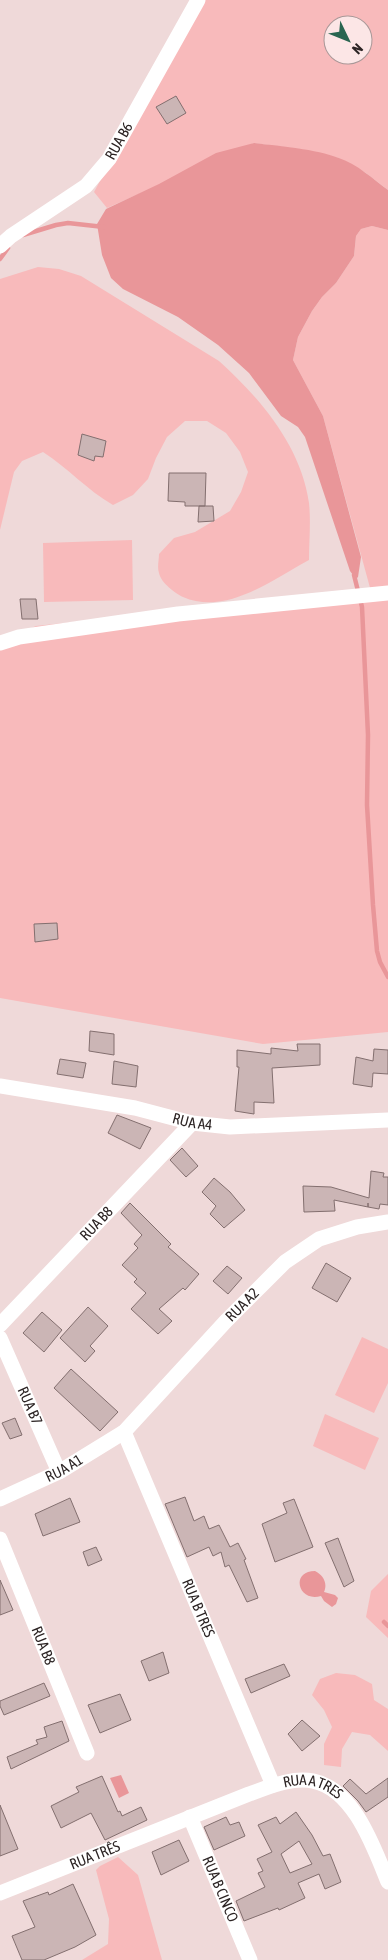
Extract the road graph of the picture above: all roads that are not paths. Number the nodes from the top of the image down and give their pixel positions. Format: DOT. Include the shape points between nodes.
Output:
graph roads {
  1 [pos="198,0"];
  2 [pos="0,246"];
  3 [pos="388,593"];
  4 [pos="0,643"];
  5 [pos="0,1086"];
  6 [pos="388,1120"];
  7 [pos="192,1123"];
  8 [pos="388,1222"];
  9 [pos="0,1325"];
  10 [pos="0,1338"];
  11 [pos="124,1432"];
  12 [pos="59,1472"];
  13 [pos="0,1499"];
  14 [pos="0,1539"];
  15 [pos="87,1753"];
  16 [pos="273,1785"];
  17 [pos="190,1817"];
  18 [pos="388,1882"];
  19 [pos="0,1893"];
  20 [pos="250,1960"];
  1 -- 2 [label="street, RUA B6" via="109,159 86,186"];
  3 -- 4 [label="street" via="178,614 19,637"];
  5 -- 7 [label="street, RUA A4" via="135,1108"];
  6 -- 7 [label="street, RUA A4" via="230,1127"];
  7 -- 9 [label="street, RUA B8"];
  8 -- 11 [label="street, RUA A2" via="357,1227 319,1239 286,1262 226,1321"];
  10 -- 12 [label="street, RUA B7"];
  11 -- 12 [label="street, RUA A1"];
  11 -- 16 [label="street, RUA B TRES"];
  12 -- 13 [label="street, RUA A1"];
  14 -- 15 [label="street, RUA B8"];
  16 -- 17 [label="street, RUA A TRES"];
  16 -- 18 [label="street, RUA A TRES" via="312,1781 343,1797 359,1819"];
  17 -- 19 [label="street, RUA TRÊS"];
  17 -- 20 [label="street, RUA B CINCO"];
}
